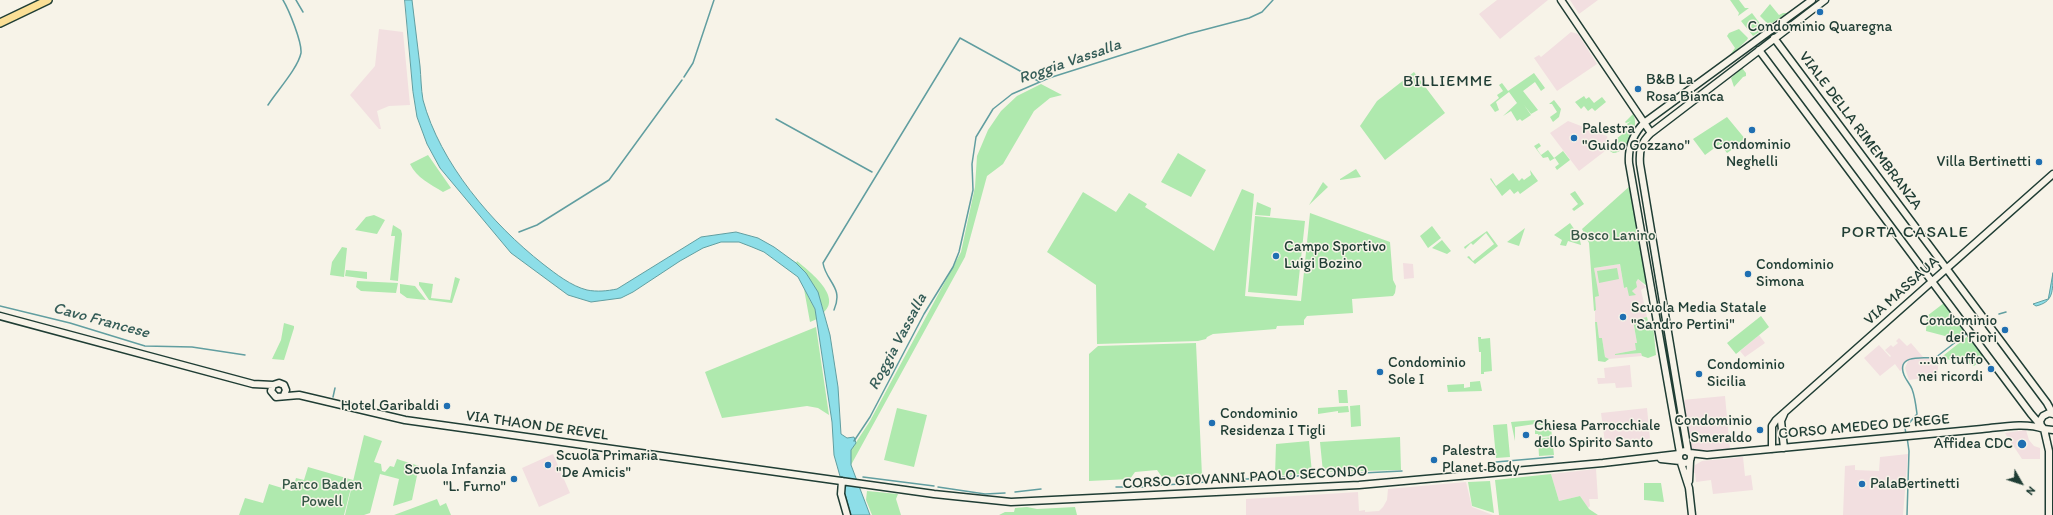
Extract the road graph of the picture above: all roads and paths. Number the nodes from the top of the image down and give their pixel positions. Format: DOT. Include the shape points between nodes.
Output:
graph roads {
  1 [pos="48,0"];
  2 [pos="1561,0"];
  3 [pos="1812,0"];
  4 [pos="1825,0"];
  5 [pos="0,23"];
  6 [pos="1774,38"];
  7 [pos="1759,50"];
  8 [pos="1644,124"];
  9 [pos="1651,133"];
  10 [pos="2053,174"];
  11 [pos="1947,269"];
  12 [pos="1931,282"];
  13 [pos="0,316"];
  14 [pos="255,384"];
  15 [pos="273,385"];
  16 [pos="285,388"];
  17 [pos="271,393"];
  18 [pos="284,396"];
  19 [pos="299,396"];
  20 [pos="2050,404"];
  21 [pos="1786,411"];
  22 [pos="2052,413"];
  23 [pos="2032,415"];
  24 [pos="2041,424"];
  25 [pos="2024,426"];
  26 [pos="2053,430"];
  27 [pos="1784,448"];
  28 [pos="1772,449"];
  29 [pos="2049,451"];
  30 [pos="1680,453"];
  31 [pos="1690,457"];
  32 [pos="1647,459"];
  33 [pos="1680,462"];
  34 [pos="843,481"];
  35 [pos="1689,488"];
  36 [pos="847,515"];
  37 [pos="1692,515"];
  38 [pos="2049,515"];
  1 -- 5 [label="main road"];
  2 -- 8 [label="main road"];
  3 -- 8 [label="main road"];
  4 -- 6 [label="main road"];
  6 -- 7 [label="main road"];
  6 -- 11 [label="main road, VIALE DELLA RIMEMBRANZA"];
  7 -- 9 [label="main road"];
  7 -- 12 [label="main road"];
  8 -- 9 [label="main road"];
  8 -- 30 [label="main road" via="1632,140 1629,163"];
  9 -- 31 [label="main road" via="1644,139 1639,154"];
  10 -- 11 [label="main road, VIA MASSAUA"];
  11 -- 12 [label="main road, VIA MASSAUA"];
  11 -- 20 [label="main road, VIALE DELLA RIMEMBRANZA"];
  12 -- 21 [label="main road, VIA MASSAUA"];
  12 -- 23 [label="main road"];
  13 -- 14 [label="main road"];
  14 -- 15 [label="main road"];
  14 -- 17 [label="main road"];
  15 -- 16 [label="main road" via="279,383"];
  15 -- 17 [label="main road"];
  16 -- 18 [label="main road"];
  16 -- 19 [label="main road, VIA THAON DE REVEL"];
  17 -- 18 [label="main road" via="278,398"];
  18 -- 19 [label="main road, VIA THAON DE REVEL"];
  19 -- 34 [label="main road, VIA THAON DE REVEL" via="404,420"];
  20 -- 22 [label="main road, VIALE DELLA RIMEMBRANZA"];
  21 -- 27 [label="main road" via="1782,421"];
  21 -- 28 [label="main road, VIA MASSAUA" via="1772,426"];
  22 -- 24 [label="main road" via="2043,416"];
  23 -- 24 [label="main road"];
  23 -- 25 [label="main road"];
  24 -- 25 [label="main road, CORSO AMEDEO DE REGE"];
  24 -- 25 [label="main road, CORSO AMEDEO DE REGE"];
  24 -- 26 [label="main road"];
  24 -- 29 [label="main road"];
  25 -- 27 [label="main road, CORSO AMEDEO DE REGE"];
  26 -- 29 [label="main road"];
  27 -- 28 [label="main road, CORSO AMEDEO DE REGE"];
  28 -- 31 [label="main road, CORSO AMEDEO DE REGE"];
  29 -- 38 [label="main road"];
  30 -- 31 [label="main road, CORSO GIOVANNI PAOLO SECONDO" via="1685,451"];
  30 -- 32 [label="main road, CORSO GIOVANNI PAOLO SECONDO"];
  30 -- 33 [label="main road"];
  31 -- 33 [label="main road, CORSO GIOVANNI PAOLO SECONDO" via="1685,464"];
  31 -- 35 [label="main road"];
  32 -- 33 [label="main road, CORSO GIOVANNI PAOLO SECONDO"];
  32 -- 34 [label="main road, CORSO GIOVANNI PAOLO SECONDO" via="1373,484 1017,502 990,501"];
  33 -- 35 [label="main road"];
  34 -- 36 [label="main road" via="841,488"];
  35 -- 37 [label="main road"];
}
